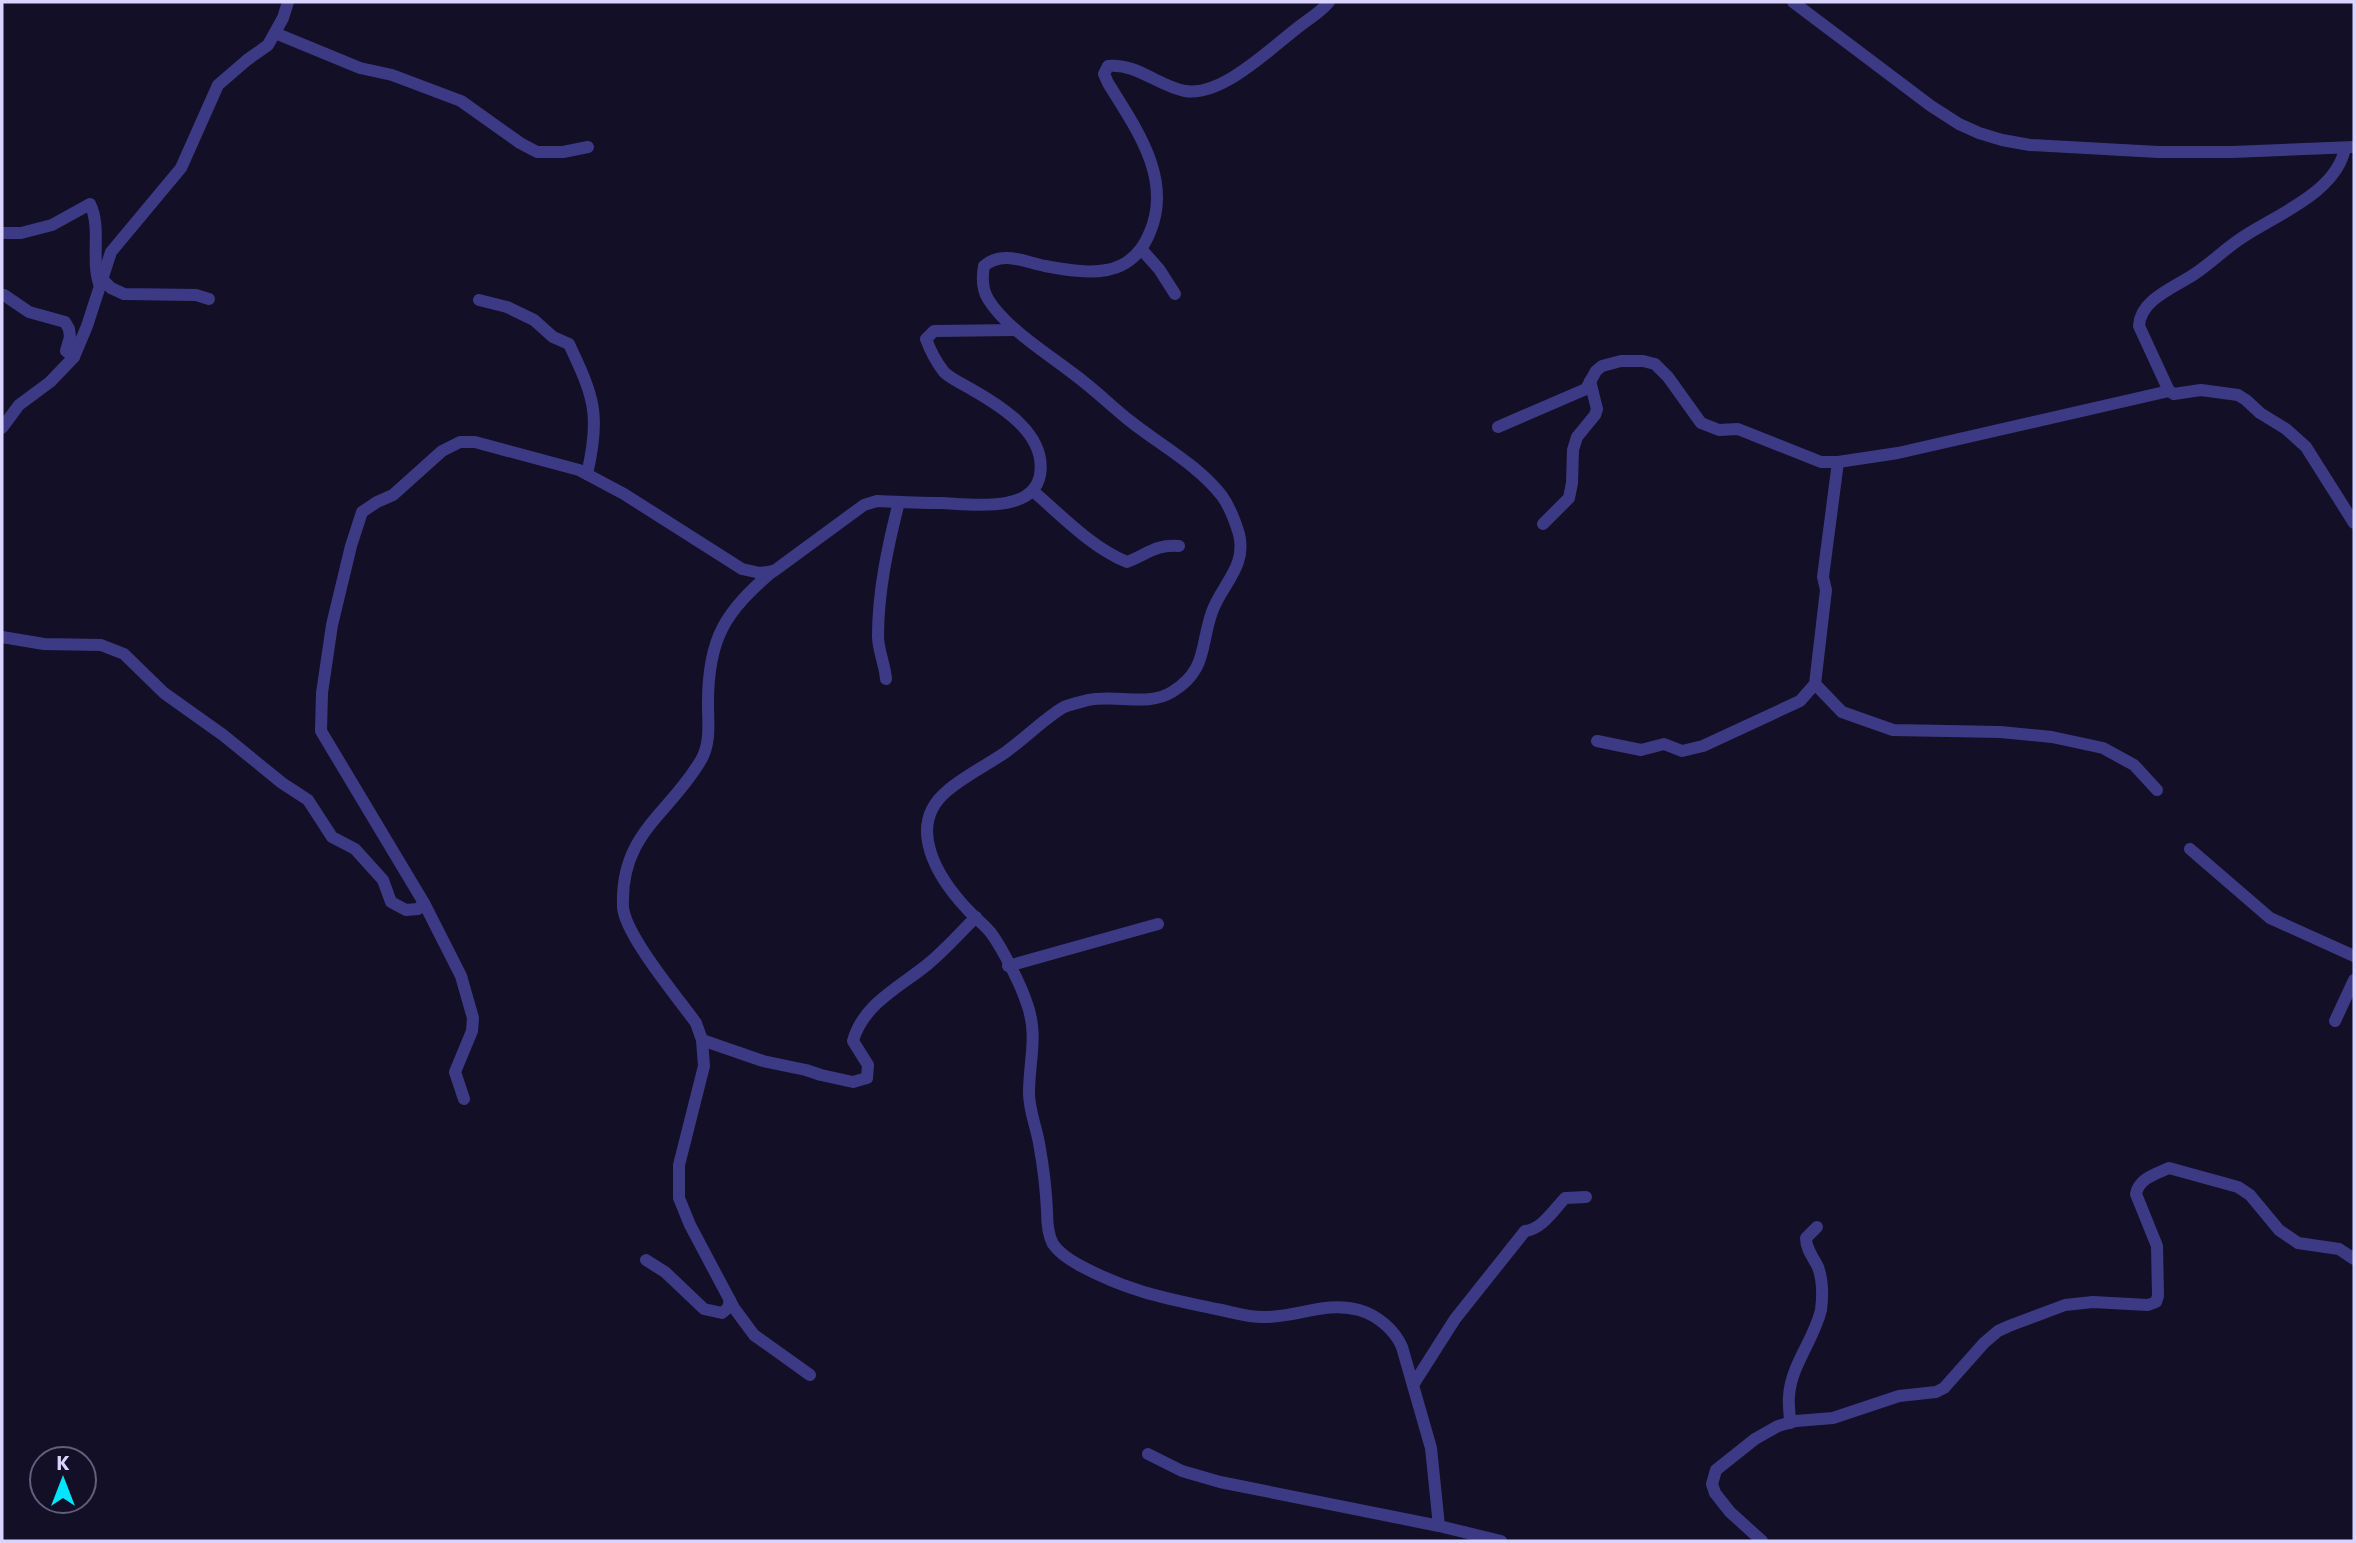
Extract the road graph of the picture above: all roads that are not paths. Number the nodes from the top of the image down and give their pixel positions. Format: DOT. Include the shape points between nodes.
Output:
graph roads {
  1 [pos="288,2"];
  2 [pos="1329,2"];
  3 [pos="1793,2"];
  4 [pos="275,33"];
  5 [pos="588,147"];
  6 [pos="2350,147"];
  7 [pos="2,233"];
  8 [pos="1142,250"];
  9 [pos="101,283"];
  10 [pos="1175,294"];
  11 [pos="4,295"];
  12 [pos="209,299"];
  13 [pos="479,300"];
  14 [pos="1016,330"];
  15 [pos="74,357"];
  16 [pos="1590,381"];
  17 [pos="2169,391"];
  18 [pos="1498,427"];
  19 [pos="2,428"];
  20 [pos="1838,462"];
  21 [pos="587,474"];
  22 [pos="1032,491"];
  23 [pos="900,502"];
  24 [pos="2354,523"];
  25 [pos="1543,524"];
  26 [pos="1179,547"];
  27 [pos="774,571"];
  28 [pos="2,637"];
  29 [pos="886,679"];
  30 [pos="1815,684"];
  31 [pos="1597,741"];
  32 [pos="2157,790"];
  33 [pos="2190,849"];
  34 [pos="424,903"];
  35 [pos="976,917"];
  36 [pos="1158,924"];
  37 [pos="2354,956"];
  38 [pos="1009,966"];
  39 [pos="2354,981"];
  40 [pos="2335,1021"];
  41 [pos="702,1040"];
  42 [pos="464,1099"];
  43 [pos="1586,1197"];
  44 [pos="1817,1227"];
  45 [pos="646,1259"];
  46 [pos="2354,1259"];
  47 [pos="730,1300"];
  48 [pos="810,1376"];
  49 [pos="1413,1385"];
  50 [pos="1790,1423"];
  51 [pos="1148,1454"];
  52 [pos="1439,1526"];
  53 [pos="1501,1541"];
  54 [pos="1762,1541"];
  1 -- 4 [label="street"];
  2 -- 8 [label="street" via="1246,68 1203,90 1186,91 1123,66 1108,66 1104,74 1143,140 1153,173 1156,214"];
  3 -- 6 [label="street" via="1931,106 1959,124 2002,140 2158,152"];
  4 -- 5 [label="street" via="360,68 461,100 537,152"];
  4 -- 9 [label="street" via="268,45 218,85 181,168 111,251"];
  6 -- 17 [label="street" via="2332,176 2310,195 2147,306 2139,326"];
  7 -- 9 [label="street" via="52,225 90,204 96,244 94,272"];
  8 -- 10 [label="street"];
  8 -- 14 [label="street" via="1126,264 1108,270 1046,266 1015,258 987,263 982,277 988,299"];
  9 -- 12 [label="street" via="124,294"];
  9 -- 15 [label="street"];
  11 -- 15 [label="street" via="29,312 65,322 70,337 66,351"];
  13 -- 21 [label="street" via="508,307 569,344 589,386 596,419"];
  14 -- 22 [label="street" via="934,331 926,339 945,373 999,405 1028,433 1042,464"];
  14 -- 35 [label="street" via="1214,487 1230,509 1240,554 1235,573 1212,611 1201,661 1176,689 1160,698 1099,698 1062,708 948,790 933,807 925,829 932,857 945,881"];
  15 -- 19 [label="street" via="19,405"];
  16 -- 18 [label="street" via="1586,389"];
  16 -- 20 [label="street" via="1602,366 1621,361 1655,364 1700,423 1719,430 1738,429 1821,462"];
  16 -- 25 [label="street" via="1597,409 1577,437 1569,498"];
  17 -- 20 [label="street" via="1898,453"];
  17 -- 24 [label="street" via="2201,390 2246,400 2306,447"];
  20 -- 30 [label="street"];
  21 -- 27 [label="street" via="742,569"];
  21 -- 34 [label="street" via="475,442 460,442 442,451 393,495 362,512 332,625 321,731"];
  22 -- 23 [label="street" via="994,505"];
  22 -- 26 [label="street" via="1090,540 1127,562 1152,549"];
  23 -- 27 [label="street" via="863,505"];
  23 -- 29 [label="street" via="890,540 878,639"];
  27 -- 41 [label="street" via="746,594 725,621 714,644 708,741 702,759 642,832 627,866 623,909 632,934 696,1023"];
  28 -- 34 [label="street" via="44,644 101,645 124,654 164,693 308,800 332,837 355,849 383,880 391,902 406,910"];
  30 -- 31 [label="street" via="1800,701 1693,749 1682,751 1664,744 1641,750"];
  30 -- 32 [label="street" via="1842,712 1893,730 2000,732 2103,748 2134,765"];
  33 -- 37 [label="street" via="2270,918"];
  34 -- 42 [label="street" via="461,976 473,1018 455,1072"];
  35 -- 38 [label="street" via="994,937"];
  35 -- 41 [label="street" via="857,1026 853,1041 868,1065 867,1078 853,1082 821,1075"];
  36 -- 38 [label="street"];
  38 -- 49 [label="street" via="1032,1019 1030,1100 1051,1241 1060,1252 1135,1291 1238,1315 1266,1317 1321,1308 1359,1310 1386,1325 1399,1339"];
  39 -- 40 [label="street"];
  41 -- 47 [label="street" via="704,1066 679,1165 678,1198"];
  43 -- 49 [label="street" via="1565,1198 1534,1230 1525,1231 1455,1319"];
  44 -- 50 [label="street" via="1806,1244 1819,1269 1821,1309 1795,1370 1789,1395"];
  45 -- 47 [label="street" via="704,1309 722,1313"];
  46 -- 50 [label="street" via="2339,1249 2298,1243 2238,1187 2169,1168 2143,1180 2136,1194 2157,1246 2155,1302 2065,1306 1998,1331 1936,1392 1899,1396 1833,1418"];
  47 -- 48 [label="street" via="754,1335"];
  49 -- 52 [label="street" via="1431,1448"];
  50 -- 54 [label="street" via="1755,1439 1716,1470 1712,1484 1730,1512"];
  51 -- 52 [label="street" via="1182,1471 1220,1482"];
  52 -- 53 [label="street"];
}
